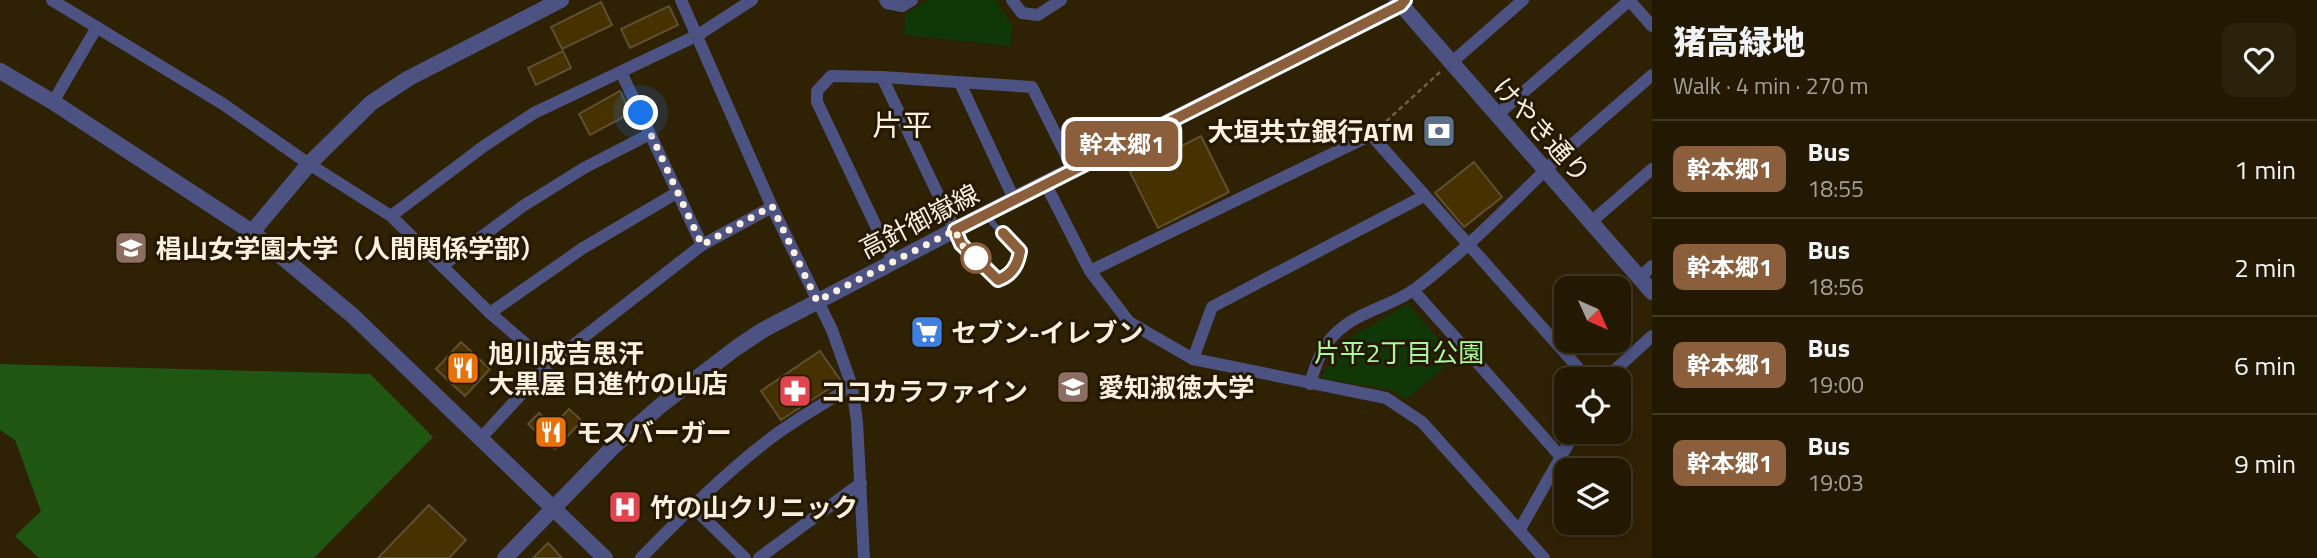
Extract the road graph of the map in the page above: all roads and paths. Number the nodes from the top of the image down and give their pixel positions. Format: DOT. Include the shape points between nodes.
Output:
graph roads {
  1 [pos="52,0"];
  2 [pos="561,0"];
  3 [pos="681,0"];
  4 [pos="752,0"];
  5 [pos="885,0"];
  6 [pos="912,0"];
  7 [pos="1012,0"];
  8 [pos="1060,0"];
  9 [pos="1523,0"];
  10 [pos="1630,0"];
  11 [pos="1401,2"];
  12 [pos="540,5"];
  13 [pos="1652,26"];
  14 [pos="97,27"];
  15 [pos="698,35"];
  16 [pos="1451,63"];
  17 [pos="0,71"];
  18 [pos="621,72"];
  19 [pos="1652,75"];
  20 [pos="882,77"];
  21 [pos="960,83"];
  22 [pos="53,102"];
  23 [pos="1496,116"];
  24 [pos="650,134"];
  25 [pos="1371,135"];
  26 [pos="309,164"];
  27 [pos="1073,169"];
  28 [pos="1652,169"];
  29 [pos="1546,172"];
  30 [pos="1045,183"];
  31 [pos="678,192"];
  32 [pos="1424,196"];
  33 [pos="1014,199"];
  34 [pos="772,206"];
  35 [pos="985,215"];
  36 [pos="391,216"];
  37 [pos="1591,222"];
  38 [pos="955,230"];
  39 [pos="253,232"];
  40 [pos="1468,244"];
  41 [pos="702,245"];
  42 [pos="893,262"];
  43 [pos="442,266"];
  44 [pos="1090,271"];
  45 [pos="1646,272"];
  46 [pos="1413,290"];
  47 [pos="1652,292"];
  48 [pos="817,301"];
  49 [pos="490,313"];
  50 [pos="1652,336"];
  51 [pos="1193,359"];
  52 [pos="549,364"];
  53 [pos="1577,367"];
  54 [pos="1618,367"];
  55 [pos="1310,384"];
  56 [pos="852,386"];
  57 [pos="482,437"];
  58 [pos="1568,444"];
  59 [pos="1561,457"];
  60 [pos="861,483"];
  61 [pos="692,506"];
  62 [pos="555,508"];
  63 [pos="1520,529"];
  64 [pos="505,558"];
  65 [pos="606,558"];
  66 [pos="641,558"];
  67 [pos="745,558"];
  68 [pos="759,558"];
  69 [pos="864,558"];
  70 [pos="1544,558"];
  1 -- 14 [label="street"];
  2 -- 12 [label="street"];
  3 -- 15 [label="street"];
  4 -- 15 [label="street"];
  5 -- 6 [label="street" via="902,6"];
  7 -- 8 [label="street" via="1022,13 1038,15"];
  9 -- 16 [label="street"];
  10 -- 13 [label="street"];
  10 -- 23 [label="street"];
  11 -- 16 [label="street, けやき通り"];
  11 -- 27 [label="street, 高針御嶽線"];
  12 -- 26 [label="street" via="371,103"];
  14 -- 22 [label="street"];
  14 -- 26 [label="street" via="223,104"];
  15 -- 18 [label="street"];
  15 -- 34 [label="street"];
  16 -- 23 [label="street, けやき通り"];
  16 -- 25 [label="path"];
  17 -- 22 [label="street"];
  18 -- 24 [label="street"];
  18 -- 36 [label="street" via="534,113"];
  19 -- 29 [label="street"];
  20 -- 21 [label="street"];
  20 -- 38 [label="street"];
  20 -- 42 [label="street" via="831,76 817,92 817,102"];
  21 -- 27 [label="street" via="1032,87"];
  21 -- 33 [label="street"];
  22 -- 39 [label="street"];
  23 -- 29 [label="street, けやき通り"];
  24 -- 31 [label="street"];
  24 -- 43 [label="street" via="523,206"];
  25 -- 32 [label="street"];
  25 -- 44 [label="street"];
  26 -- 36 [label="street"];
  26 -- 39 [label="street"];
  27 -- 30 [label="street, 高針御嶽線"];
  28 -- 37 [label="street"];
  29 -- 37 [label="street, けやき通り"];
  29 -- 40 [label="street"];
  30 -- 33 [label="street, 高針御嶽線"];
  30 -- 44 [label="street"];
  31 -- 41 [label="street"];
  31 -- 49 [label="street" via="583,248"];
  32 -- 40 [label="street"];
  32 -- 51 [label="street" via="1212,307"];
  33 -- 35 [label="street, 高針御嶽線"];
  34 -- 41 [label="street"];
  34 -- 48 [label="street"];
  35 -- 38 [label="street, 高針御嶽線"];
  35 -- 38 [label="lane" via="1020,251 1018,265 1005,277 998,280 961,244"];
  36 -- 43 [label="street"];
  37 -- 45 [label="street, けやき通り"];
  38 -- 42 [label="street, 高針御嶽線"];
  39 -- 57 [label="street" via="352,315"];
  40 -- 46 [label="street"];
  40 -- 53 [label="street"];
  41 -- 52 [label="street"];
  42 -- 48 [label="street, 高針御嶽線"];
  43 -- 49 [label="street"];
  44 -- 51 [label="street" via="1129,322"];
  45 -- 47 [label="street, けやき通り"];
  46 -- 55 [label="street" via="1353,318 1340,329 1319,356"];
  46 -- 59 [label="street"];
  48 -- 56 [label="street"];
  48 -- 62 [label="street, 高針御嶽線" via="736,348 660,406"];
  49 -- 52 [label="street"];
  50 -- 54 [label="street"];
  51 -- 55 [label="street"];
  52 -- 57 [label="street"];
  55 -- 63 [label="street" via="1386,398 1422,422"];
  56 -- 60 [label="street"];
  56 -- 61 [label="street" via="774,436"];
  57 -- 62 [label="street"];
  58 -- 59 [label="street"];
  59 -- 63 [label="street"];
  60 -- 68 [label="street"];
  60 -- 69 [label="street"];
  61 -- 66 [label="street"];
  61 -- 67 [label="street"];
  62 -- 64 [label="street, 高針御嶽線"];
  62 -- 65 [label="street"];
  63 -- 70 [label="street"];
}
